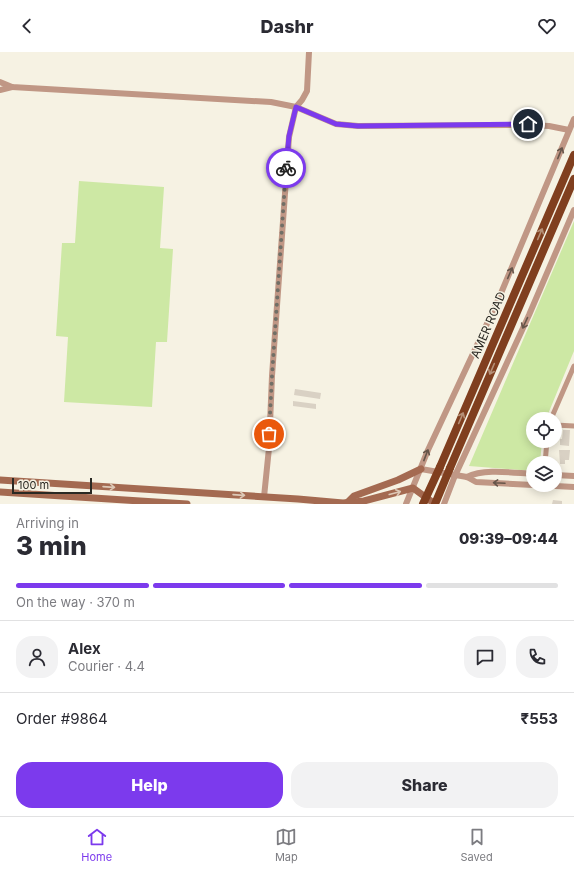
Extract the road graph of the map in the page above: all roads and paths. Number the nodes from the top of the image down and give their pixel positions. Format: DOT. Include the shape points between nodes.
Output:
graph roads {
  1 [pos="309,52"];
  2 [pos="0,82"];
  3 [pos="12,87"];
  4 [pos="0,90"];
  5 [pos="296,107"];
  6 [pos="574,119"];
  7 [pos="569,130"];
  8 [pos="574,155"];
  9 [pos="574,179"];
  10 [pos="574,210"];
  11 [pos="574,366"];
  12 [pos="555,412"];
  13 [pos="562,425"];
  14 [pos="574,426"];
  15 [pos="421,468"];
  16 [pos="453,471"];
  17 [pos="526,474"];
  18 [pos="562,475"];
  19 [pos="574,476"];
  20 [pos="467,477"];
  21 [pos="0,480"];
  22 [pos="526,485"];
  23 [pos="562,486"];
  24 [pos="574,487"];
  25 [pos="413,488"];
  26 [pos="0,492"];
  27 [pos="264,497"];
  28 [pos="348,503"];
  29 [pos="187,504"];
  30 [pos="406,504"];
  31 [pos="423,504"];
  32 [pos="435,504"];
  33 [pos="444,504"];
  1 -- 5 [label="street" via="307,91"];
  2 -- 3 [label="street"];
  3 -- 4 [label="street"];
  3 -- 5 [label="street" via="271,102"];
  5 -- 7 [label="street" via="336,124 358,126 528,124"];
  5 -- 27 [label="street" via="289,136"];
  6 -- 7 [label="street"];
  15 -- 7 [label="street, one-way" via="499,298"];
  31 -- 8 [label="highway, AMER ROAD, one-way, bridge"];
  9 -- 16 [label="highway, AMER ROAD, one-way"];
  10 -- 16 [label="street, one-way" via="529,315"];
  11 -- 12 [label="street"];
  13 -- 14 [label="street"];
  15 -- 16 [label="street"];
  15 -- 25 [label="street"];
  15 -- 28 [label="main road" via="398,480 354,496"];
  16 -- 20 [label="street"];
  16 -- 32 [label="highway, AMER ROAD, bridge"];
  16 -- 33 [label="street"];
  17 -- 20 [label="street" via="483,472"];
  18 -- 19 [label="street"];
  22 -- 20 [label="street, one-way" via="481,482"];
  21 -- 27 [label="main road, one-way"];
  23 -- 24 [label="street"];
  28 -- 25 [label="main road, one-way"];
  25 -- 30 [label="street"];
  25 -- 32 [label="main road"];
  26 -- 29 [label="main road"];
  27 -- 28 [label="main road"];
}
